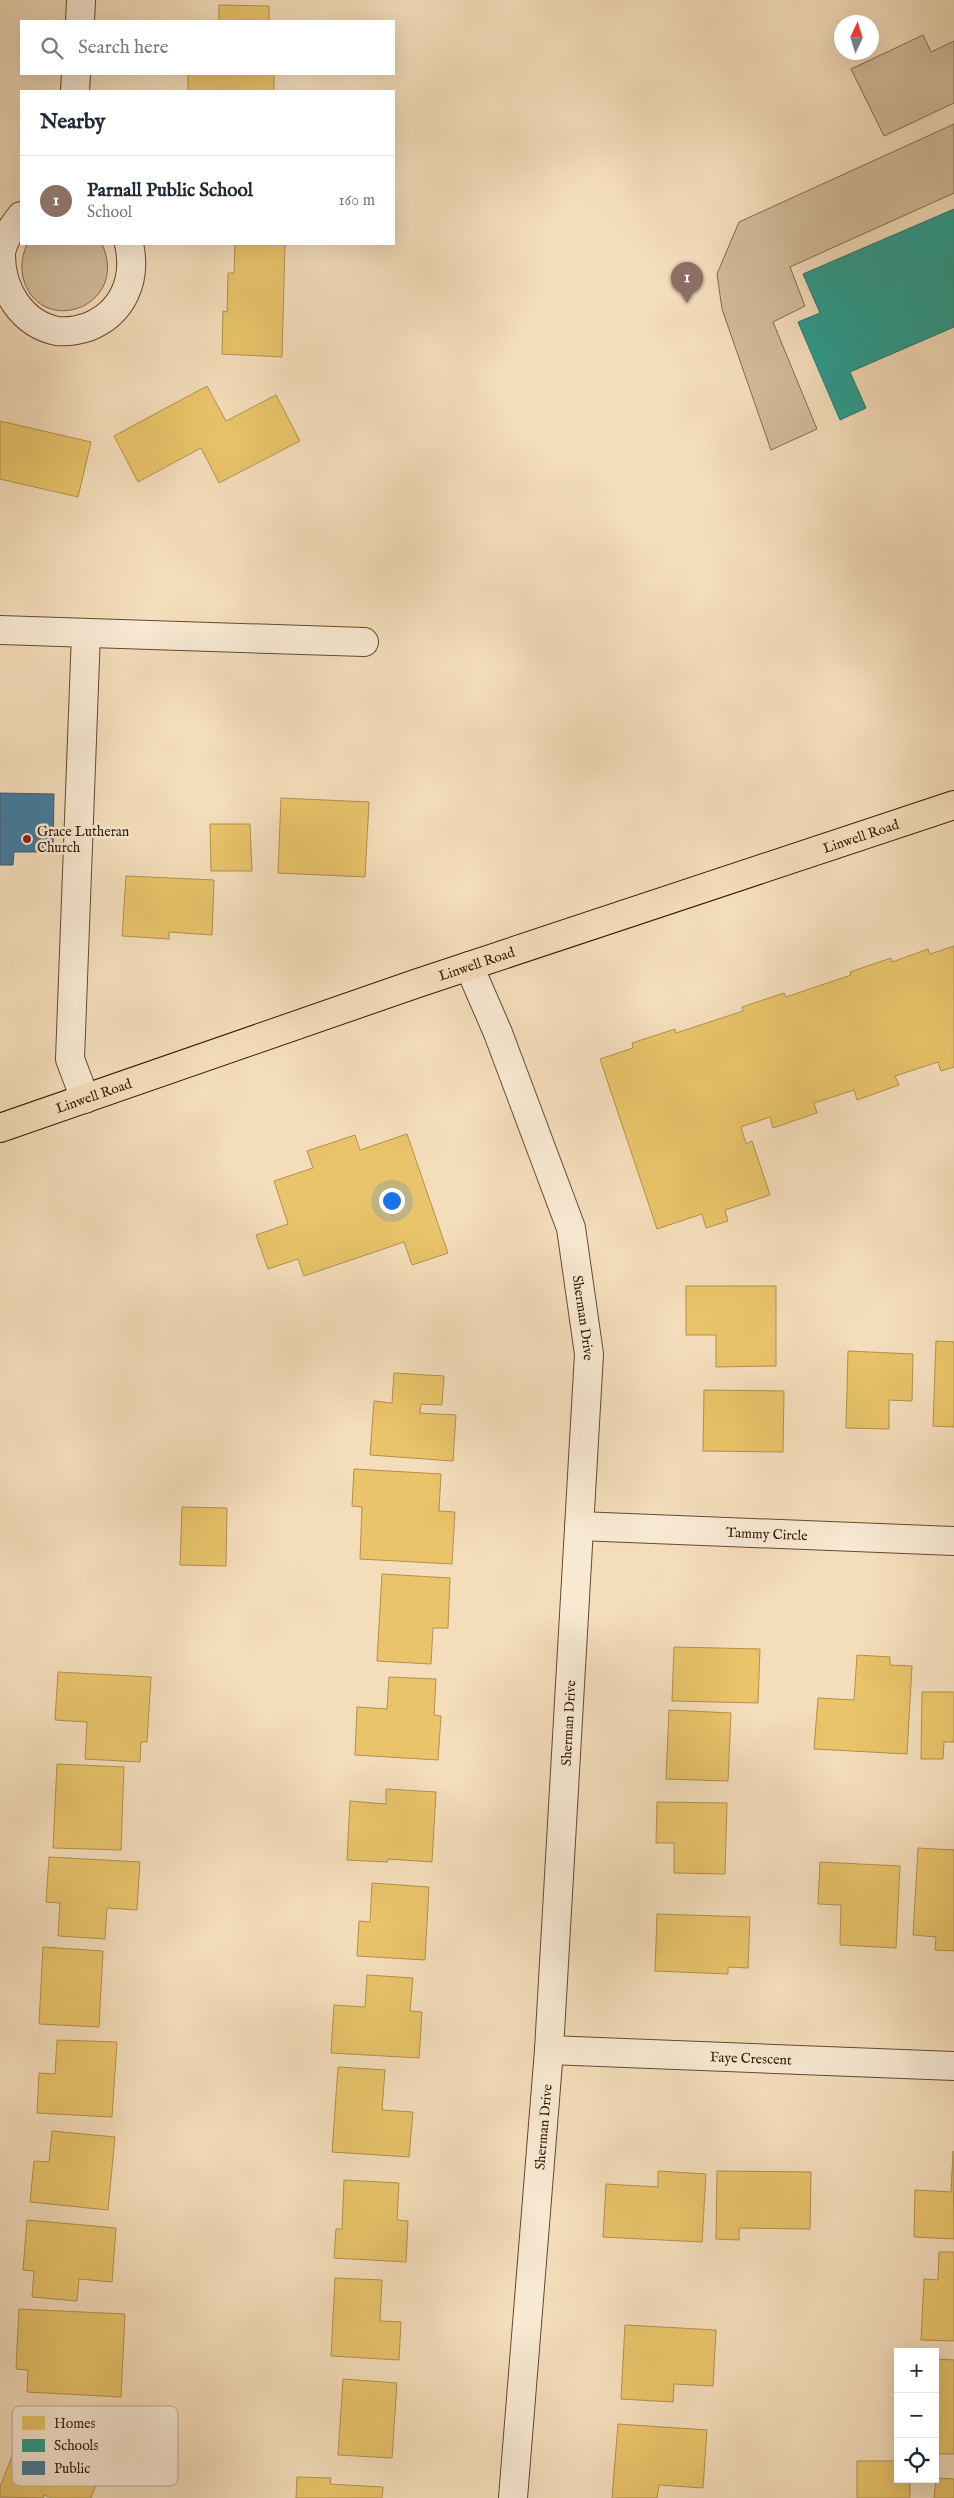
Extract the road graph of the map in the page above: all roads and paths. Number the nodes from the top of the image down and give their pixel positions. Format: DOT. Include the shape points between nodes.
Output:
graph roads {
  1 [pos="81,0"];
  2 [pos="80,20"];
  3 [pos="76,75"];
  4 [pos="75,90"];
  5 [pos="20,217"];
  6 [pos="129,245"];
  7 [pos="0,630"];
  8 [pos="86,633"];
  9 [pos="364,642"];
  10 [pos="954,805"];
  11 [pos="469,966"];
  12 [pos="85,1099"];
  13 [pos="0,1128"];
  14 [pos="579,1526"];
  15 [pos="954,1542"];
  16 [pos="549,2050"];
  17 [pos="954,2066"];
  18 [pos="513,2498"];
  1 -- 2 [label="street"];
  3 -- 4 [label="street"];
  5 -- 6 [label="street" via="8,233 1,253 1,275 8,296 20,313 38,325 59,331 81,329 102,322 118,307 129,288 133,266"];
  7 -- 8 [label="street"];
  8 -- 9 [label="street"];
  8 -- 12 [label="street" via="70,1059"];
  10 -- 11 [label="main road, Linwell Road"];
  11 -- 12 [label="main road, Linwell Road"];
  11 -- 14 [label="street, Sherman Drive" via="498,1033 571,1228 589,1354"];
  12 -- 13 [label="main road, Linwell Road"];
  14 -- 15 [label="street, Tammy Circle"];
  14 -- 16 [label="street, Sherman Drive"];
  16 -- 17 [label="street, Faye Crescent"];
  16 -- 18 [label="street, Sherman Drive"];
}
